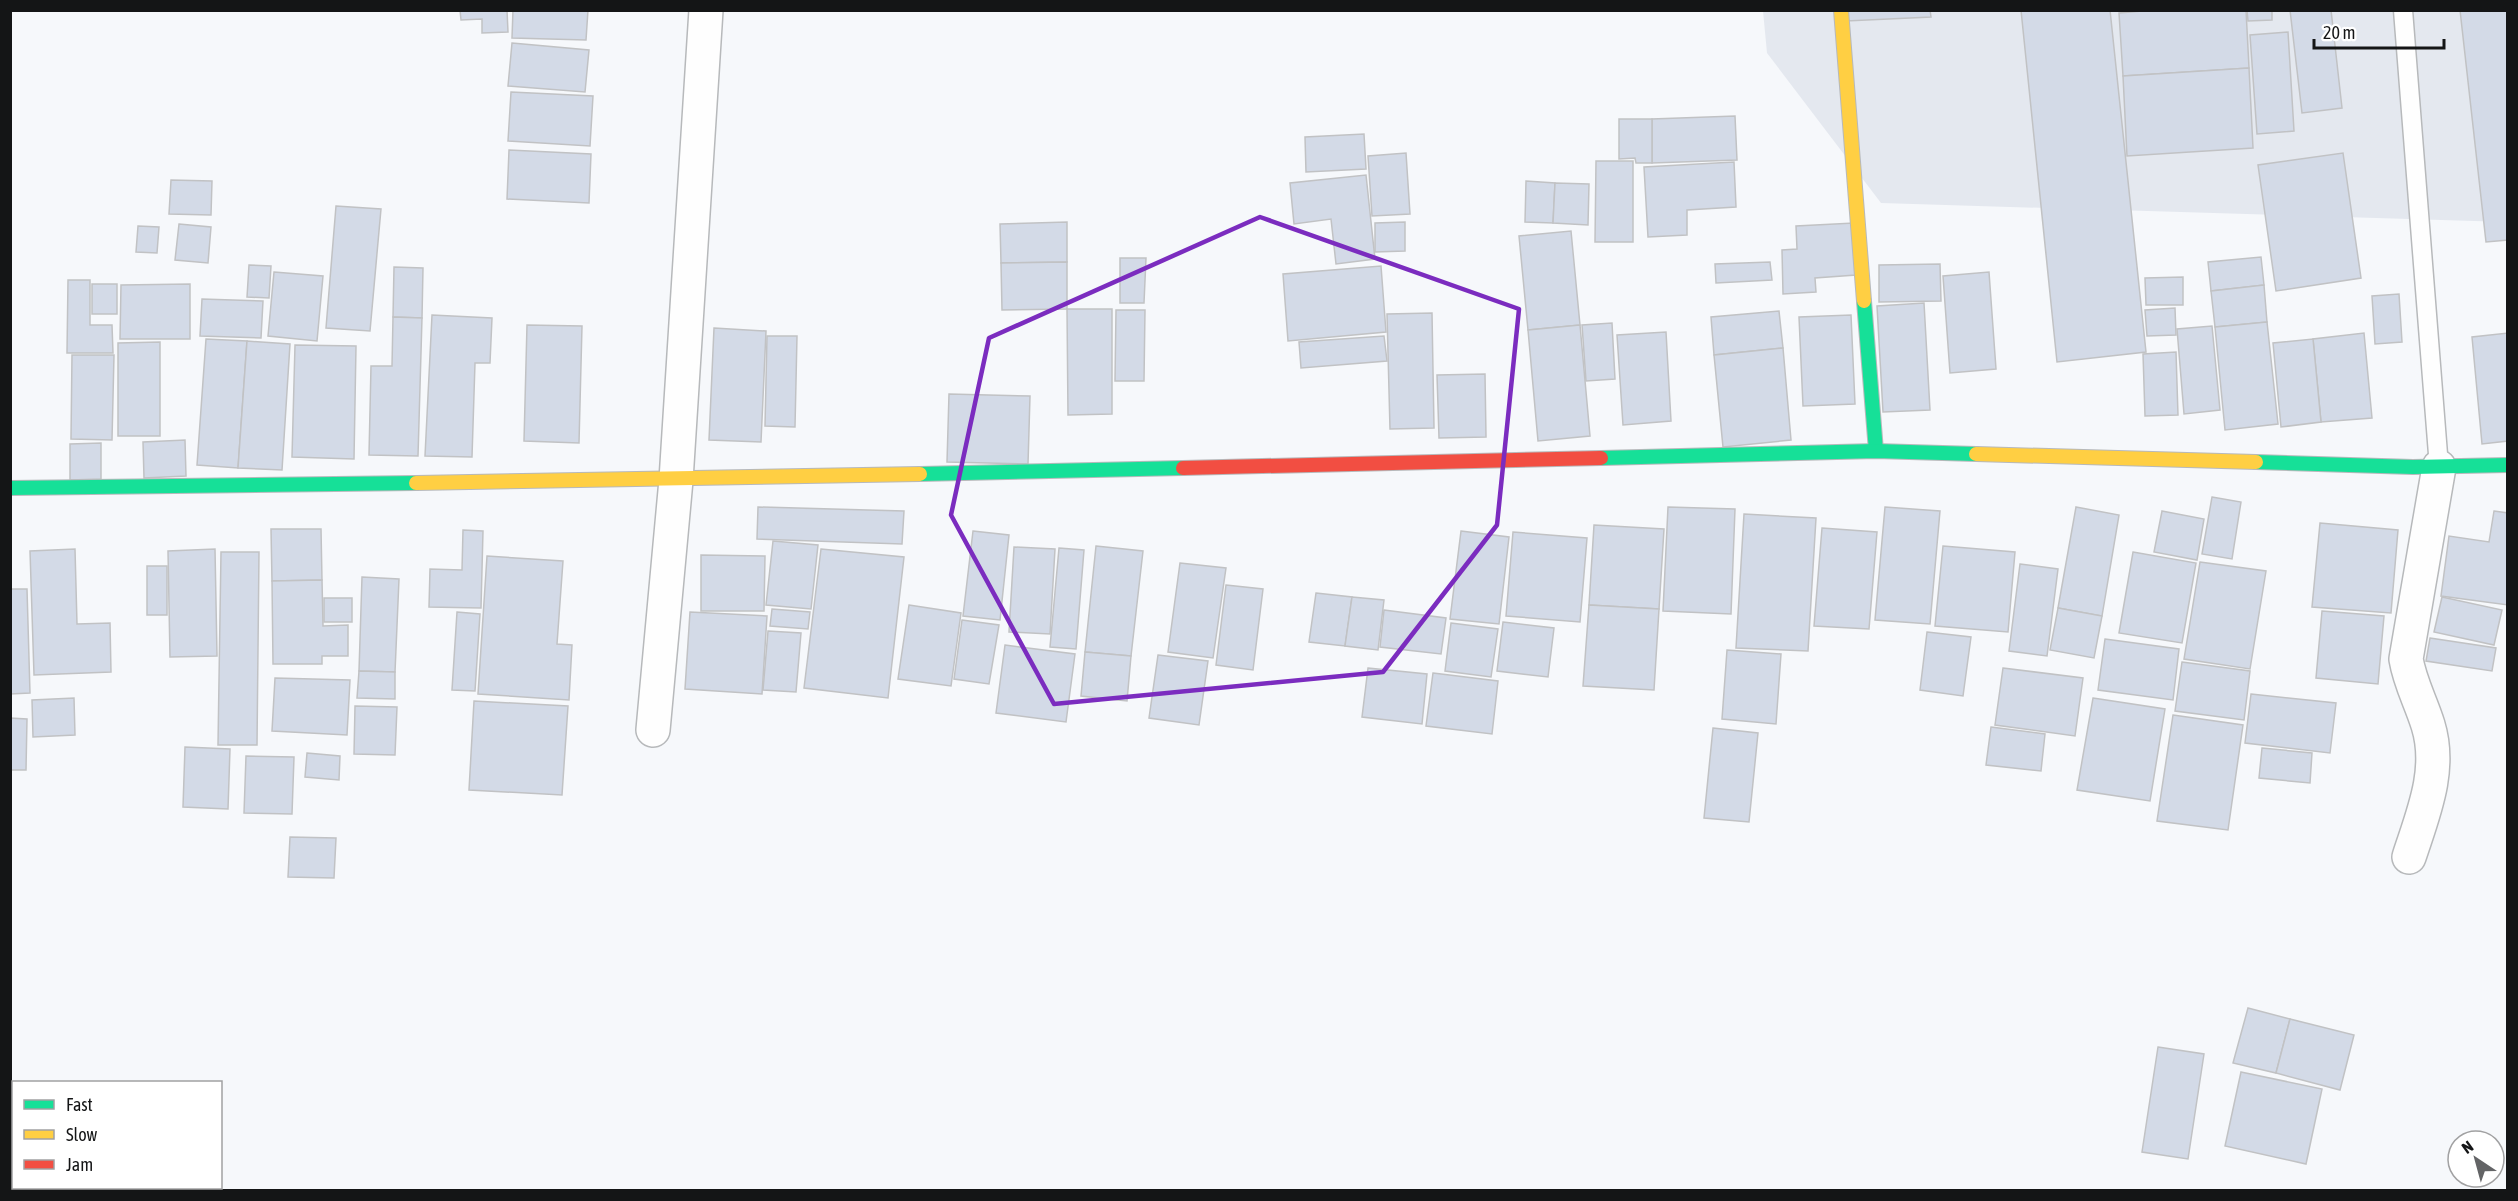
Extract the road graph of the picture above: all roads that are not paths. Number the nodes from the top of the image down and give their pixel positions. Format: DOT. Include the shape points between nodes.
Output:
graph roads {
  1 [pos="706,10"];
  2 [pos="1841,10"];
  3 [pos="2403,10"];
  4 [pos="1876,451"];
  5 [pos="2508,465"];
  6 [pos="2439,467"];
  7 [pos="676,480"];
  8 [pos="10,488"];
  9 [pos="653,730"];
  10 [pos="2409,857"];
  1 -- 7 [label="street"];
  2 -- 4 [label="street"];
  3 -- 6 [label="lane"];
  4 -- 6 [label="street"];
  4 -- 7 [label="street"];
  5 -- 6 [label="street"];
  6 -- 10 [label="street" via="2406,659 2432,746 2431,789"];
  7 -- 8 [label="street"];
  7 -- 9 [label="street"];
}
